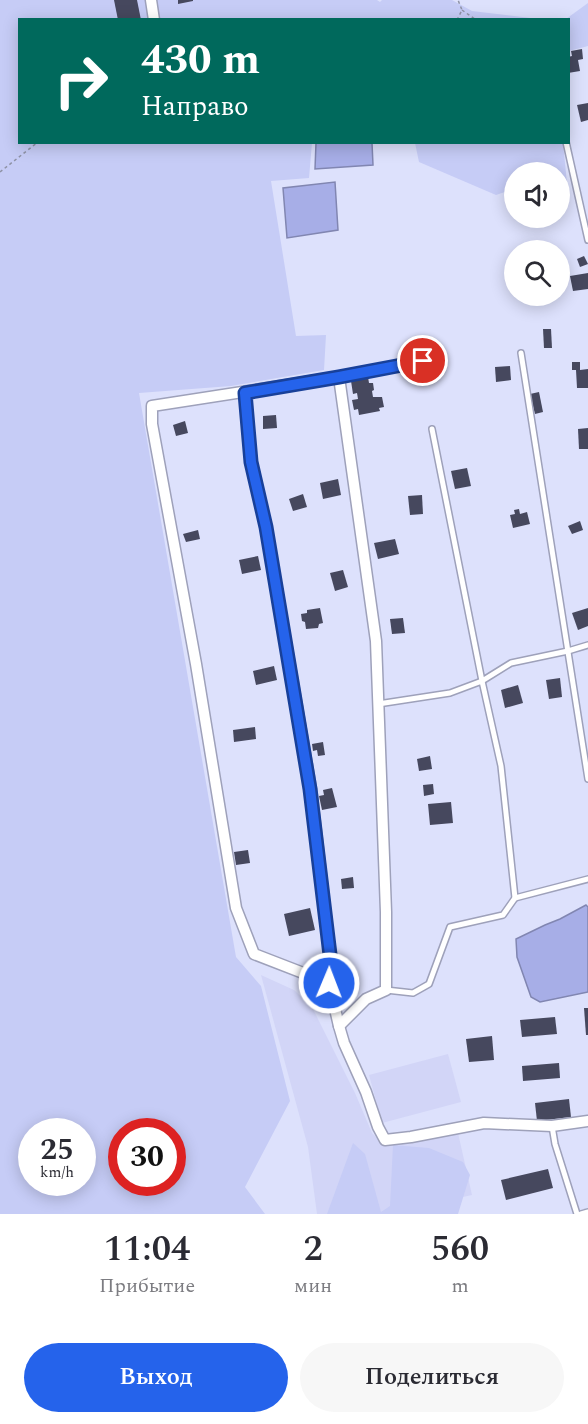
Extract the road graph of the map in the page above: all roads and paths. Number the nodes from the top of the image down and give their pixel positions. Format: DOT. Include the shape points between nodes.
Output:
graph roads {
  1 [pos="151,0"];
  2 [pos="458,0"];
  3 [pos="462,10"];
  4 [pos="154,18"];
  5 [pos="458,18"];
  6 [pos="473,18"];
  7 [pos="35,144"];
  8 [pos="566,144"];
  9 [pos="0,172"];
  10 [pos="588,240"];
  11 [pos="521,353"];
  12 [pos="423,361"];
  13 [pos="339,377"];
  14 [pos="245,393"];
  15 [pos="432,429"];
  16 [pos="588,645"];
  17 [pos="568,651"];
  18 [pos="482,681"];
  19 [pos="378,704"];
  20 [pos="588,779"];
  21 [pos="588,879"];
  22 [pos="515,898"];
  23 [pos="329,983"];
  24 [pos="386,990"];
  25 [pos="339,1026"];
  26 [pos="588,1121"];
  27 [pos="552,1126"];
  28 [pos="588,1212"];
  29 [pos="579,1214"];
  1 -- 4 [label="street"];
  2 -- 3 [label="path"];
  3 -- 5 [label="path"];
  3 -- 6 [label="path"];
  7 -- 9 [label="path"];
  8 -- 10 [label="lane"];
  11 -- 17 [label="lane"];
  12 -- 13 [label="street"];
  13 -- 14 [label="street"];
  13 -- 19 [label="street" via="376,641"];
  14 -- 23 [label="street" via="251,462 266,527 310,789 331,963"];
  14 -- 23 [label="street" via="152,406 152,424 236,908 254,954"];
  15 -- 18 [label="lane"];
  16 -- 17 [label="lane"];
  17 -- 18 [label="lane" via="511,663"];
  17 -- 20 [label="lane"];
  18 -- 19 [label="lane" via="450,693"];
  18 -- 22 [label="lane" via="501,766"];
  19 -- 24 [label="street"];
  21 -- 22 [label="lane"];
  22 -- 24 [label="lane" via="503,915 450,927 429,984 413,993"];
  23 -- 25 [label="street"];
  24 -- 25 [label="street" via="366,999"];
  25 -- 27 [label="street" via="385,1140 484,1123"];
  26 -- 27 [label="street"];
  27 -- 29 [label="lane"];
  28 -- 29 [label="lane"];
}
